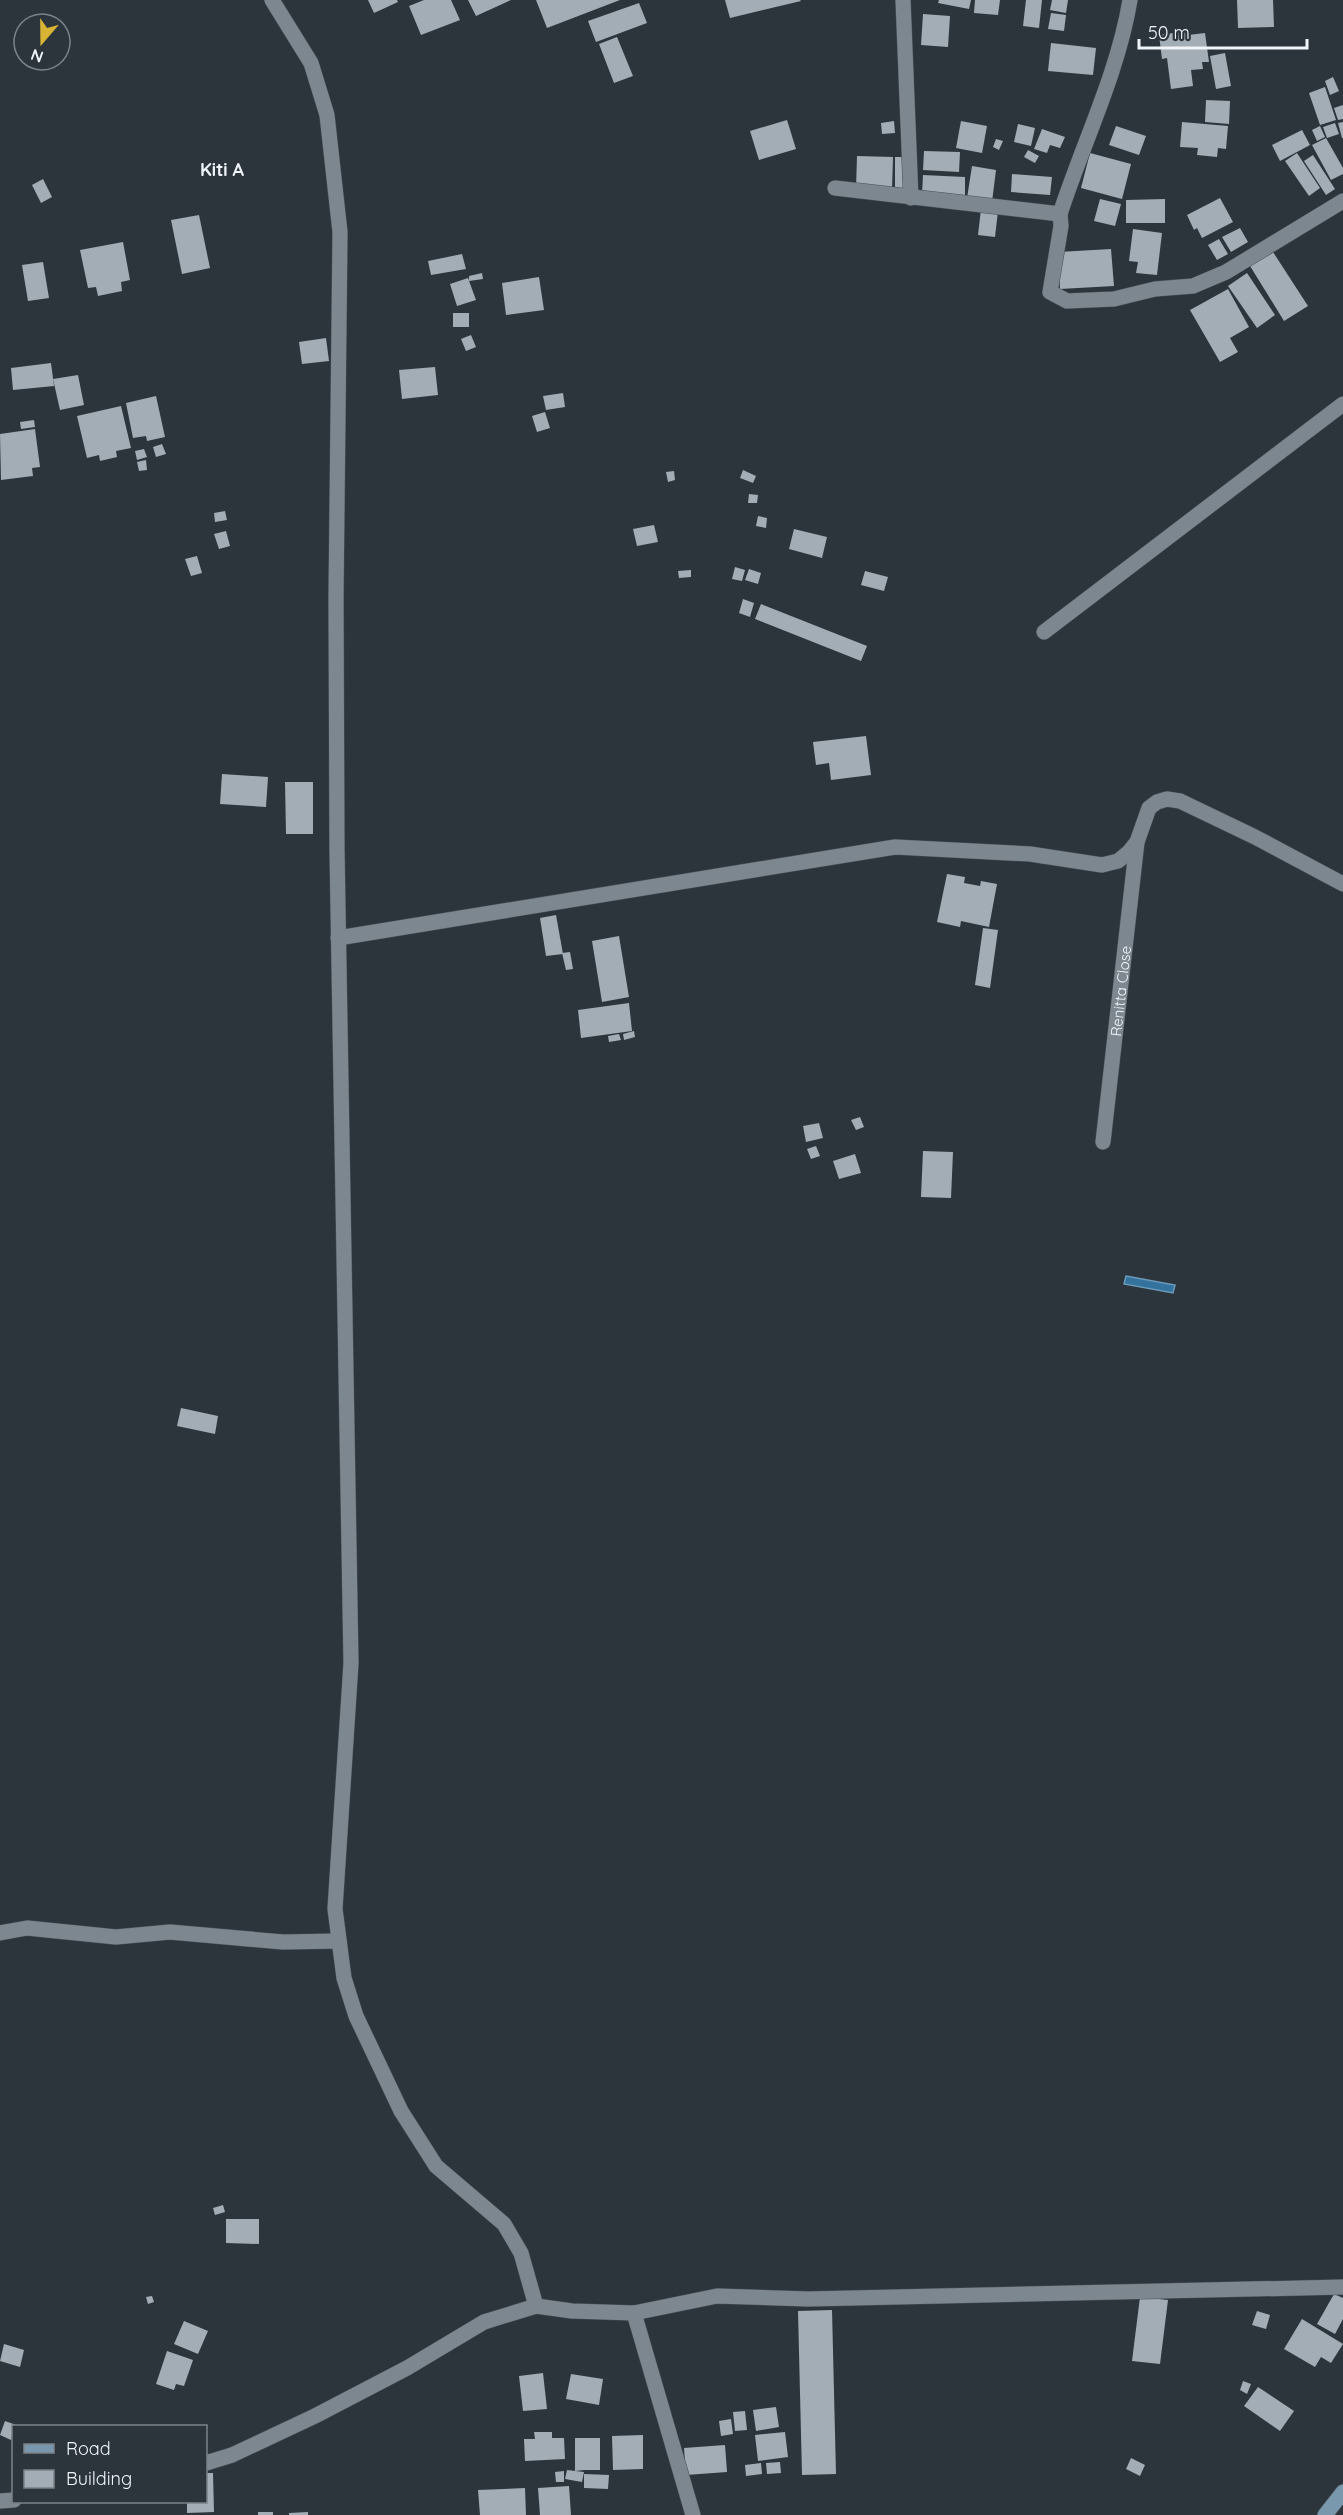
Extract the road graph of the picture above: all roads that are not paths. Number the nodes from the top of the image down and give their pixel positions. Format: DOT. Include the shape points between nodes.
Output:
graph roads {
  1 [pos="272,0"];
  2 [pos="903,0"];
  3 [pos="1130,0"];
  4 [pos="835,188"];
  5 [pos="911,198"];
  6 [pos="1343,201"];
  7 [pos="1060,214"];
  8 [pos="1343,404"];
  9 [pos="1044,632"];
  10 [pos="1137,842"];
  11 [pos="1343,884"];
  12 [pos="338,938"];
  13 [pos="1103,1142"];
  14 [pos="0,1933"];
  15 [pos="339,1941"];
  16 [pos="1343,2287"];
  17 [pos="536,2306"];
  18 [pos="634,2313"];
  19 [pos="207,2463"];
  20 [pos="1343,2492"];
  21 [pos="693,2515"];
  22 [pos="1325,2515"];
  1 -- 12 [label="street" via="311,63 327,115 340,232"];
  2 -- 5 [label="street"];
  3 -- 7 [label="street" via="1115,61"];
  4 -- 5 [label="street"];
  5 -- 7 [label="street"];
  6 -- 7 [label="street" via="1226,272 1193,286 1155,289 1114,299 1066,302 1050,292"];
  8 -- 9 [label="street"];
  10 -- 11 [label="street, Renitta Close" via="1149,807 1167,799 1180,801"];
  10 -- 12 [label="street" via="1118,861 1102,865 1030,854 896,847"];
  10 -- 13 [label="street, Renitta Close"];
  12 -- 15 [label="street" via="351,1663 335,1909"];
  14 -- 15 [label="street" via="27,1928 116,1937 170,1932 283,1942"];
  15 -- 17 [label="street" via="344,1978 356,2016 401,2111 436,2166 504,2224 521,2253"];
  16 -- 18 [label="street" via="820,2299 717,2296"];
  17 -- 18 [label="street"];
  17 -- 19 [label="street" via="484,2322 315,2416"];
  18 -- 21 [label="street"];
  20 -- 22 [label="street"];
}
